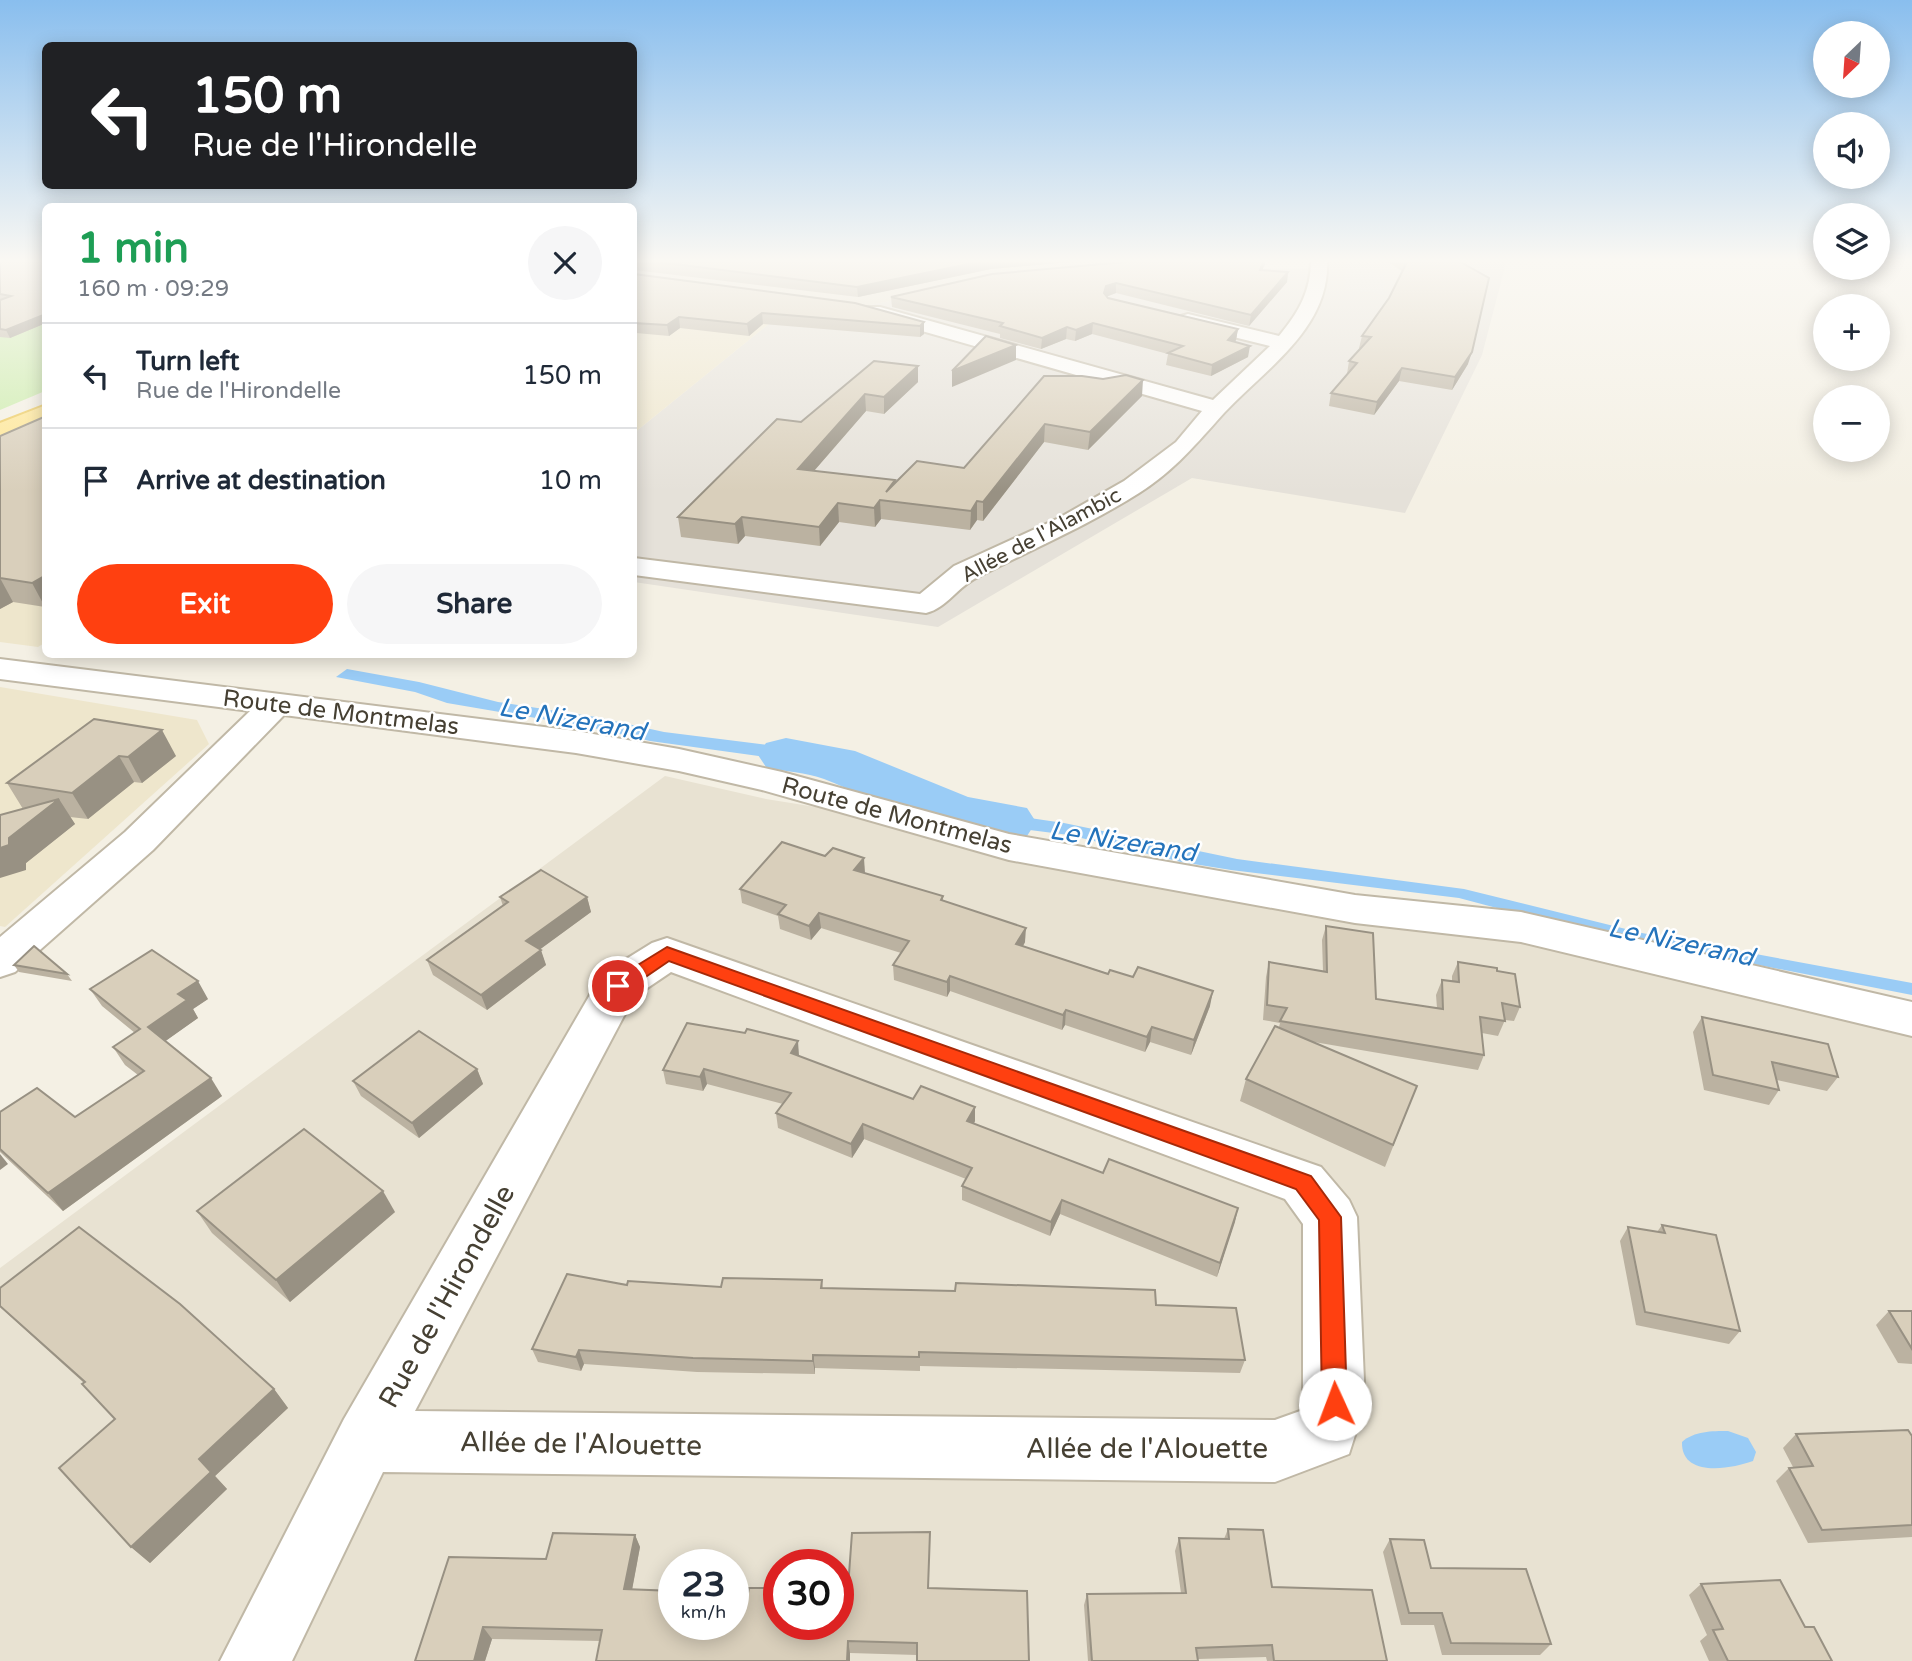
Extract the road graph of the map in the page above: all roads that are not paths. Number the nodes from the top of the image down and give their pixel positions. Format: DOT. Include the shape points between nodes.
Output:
graph roads {
  1 [pos="965,337"];
  2 [pos="1255,337"];
  3 [pos="1287,337"];
  4 [pos="1282,343"];
  5 [pos="42,404"];
  6 [pos="1217,408"];
  7 [pos="42,414"];
  8 [pos="0,422"];
  9 [pos="0,432"];
  10 [pos="637,566"];
  11 [pos="0,669"];
  12 [pos="275,704"];
  13 [pos="667,954"];
  14 [pos="0,961"];
  15 [pos="1912,1018"];
  16 [pos="366,1441"];
  17 [pos="255,1661"];
  1 -- 6 [label="street"];
  2 -- 4 [label="street"];
  3 -- 4 [label="street, Allée de l'Alambic"];
  4 -- 6 [label="street, Allée de l'Alambic"];
  5 -- 8 [label="main road"];
  6 -- 10 [label="street, Allée de l'Alambic" via="1184,447 1133,486 1069,524 964,572 926,604"];
  7 -- 9 [label="main road"];
  11 -- 12 [label="street, Route de Montmelas"];
  12 -- 14 [label="street" via="139,841"];
  12 -- 15 [label="street, Route de Montmelas" via="678,760 769,780 1009,847 1355,909 1521,927"];
  13 -- 16 [label="street, Rue de l'Hirondelle" via="618,986"];
  13 -- 16 [label="street, Allée de l'Alouette" via="1303,1183 1330,1217 1335,1404 1327,1432 1275,1451"];
  16 -- 17 [label="street, Rue de l'Hirondelle"];
}
